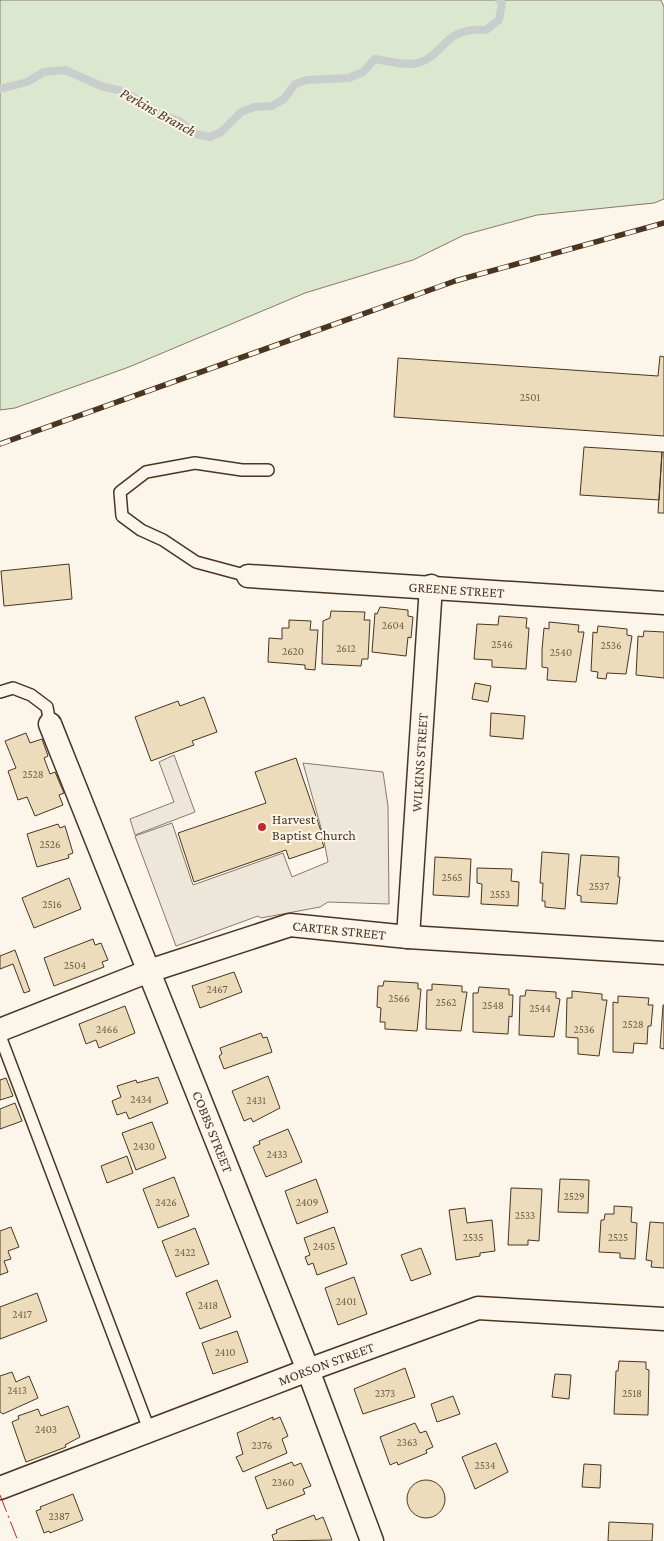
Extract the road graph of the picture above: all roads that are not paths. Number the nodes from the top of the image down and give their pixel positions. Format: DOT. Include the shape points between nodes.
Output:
graph roads {
  1 [pos="268,470"];
  2 [pos="248,576"];
  3 [pos="431,586"];
  4 [pos="664,603"];
  5 [pos="0,692"];
  6 [pos="50,724"];
  7 [pos="408,937"];
  8 [pos="664,953"];
  9 [pos="148,972"];
  10 [pos="0,1030"];
  11 [pos="0,1036"];
  12 [pos="664,1319"];
  13 [pos="308,1370"];
  14 [pos="150,1432"];
  15 [pos="0,1488"];
  16 [pos="372,1541"];
  1 -- 2 [label="lane" via="195,463 146,472 120,492 122,516 141,530 196,562"];
  2 -- 3 [label="street, GREENE STREET"];
  3 -- 4 [label="street, GREENE STREET"];
  3 -- 7 [label="street, WILKINS STREET"];
  5 -- 6 [label="lane" via="13,688 31,695 47,707"];
  6 -- 9 [label="street, COBBS STREET"];
  7 -- 8 [label="street, CARTER STREET"];
  7 -- 9 [label="street, CARTER STREET" via="290,925"];
  9 -- 10 [label="street, CARTER STREET"];
  9 -- 13 [label="street, COBBS STREET"];
  11 -- 14 [label="lane"];
  12 -- 13 [label="street, MORSON STREET" via="478,1308"];
  13 -- 14 [label="street, MORSON STREET"];
  13 -- 16 [label="street, COBBS STREET"];
  14 -- 15 [label="street, MORSON STREET"];
}
